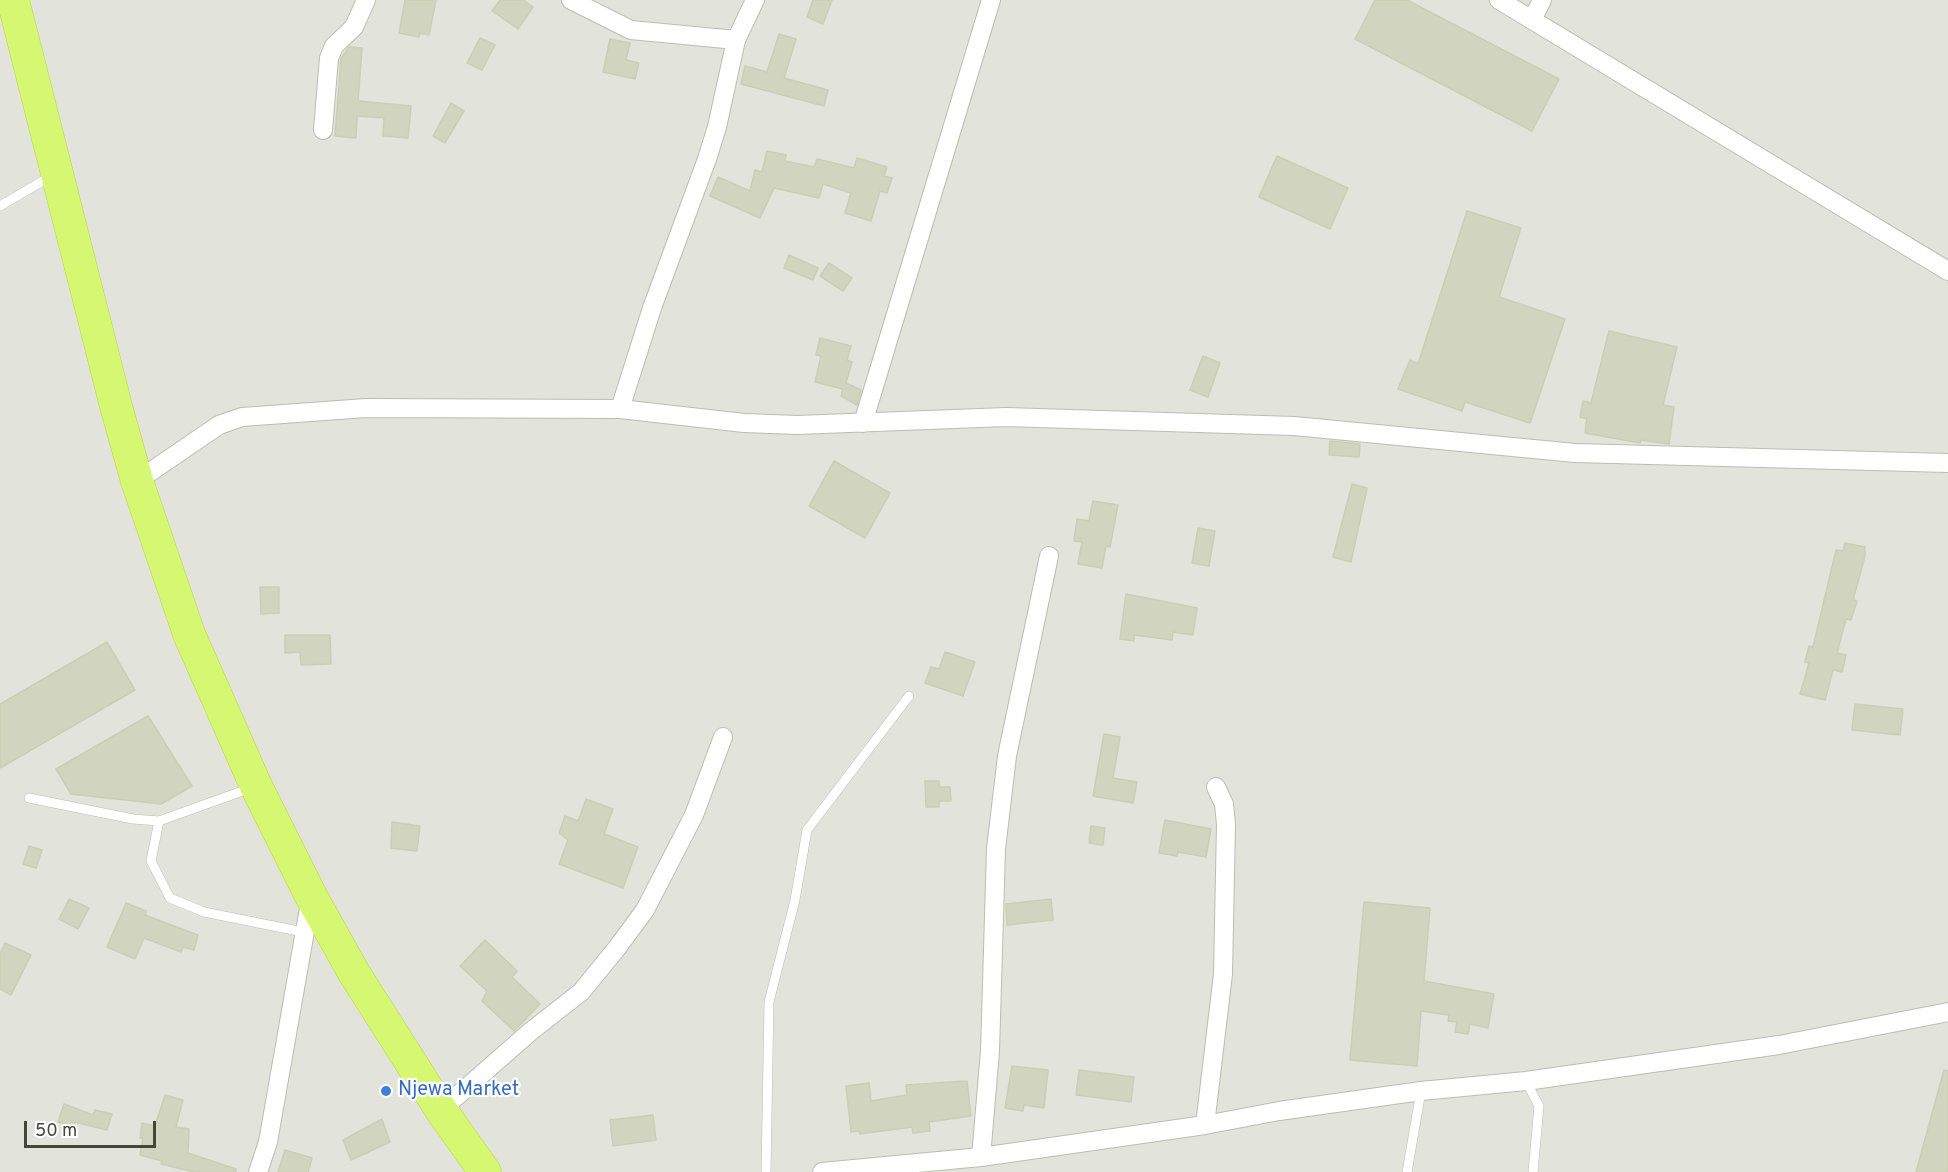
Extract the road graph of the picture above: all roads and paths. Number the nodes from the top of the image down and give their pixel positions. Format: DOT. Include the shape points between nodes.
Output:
graph roads {
  1 [pos="13,0"];
  2 [pos="366,0"];
  3 [pos="572,0"];
  4 [pos="755,0"];
  5 [pos="991,0"];
  6 [pos="1499,0"];
  7 [pos="1542,0"];
  8 [pos="1532,20"];
  9 [pos="736,39"];
  10 [pos="323,130"];
  11 [pos="56,174"];
  12 [pos="0,206"];
  13 [pos="1948,272"];
  14 [pos="620,410"];
  15 [pos="863,423"];
  16 [pos="1948,463"];
  17 [pos="137,481"];
  18 [pos="1049,556"];
  19 [pos="909,696"];
  20 [pos="723,737"];
  21 [pos="256,786"];
  22 [pos="1216,787"];
  23 [pos="30,798"];
  24 [pos="159,821"];
  25 [pos="311,896"];
  26 [pos="303,933"];
  27 [pos="1948,1011"];
  28 [pos="1526,1080"];
  29 [pos="1422,1091"];
  30 [pos="441,1110"];
  31 [pos="1205,1125"];
  32 [pos="981,1157"];
  33 [pos="258,1172"];
  34 [pos="485,1172"];
  35 [pos="766,1172"];
  36 [pos="822,1172"];
  37 [pos="1407,1172"];
  38 [pos="1533,1172"];
  1 -- 11 [label="highway"];
  2 -- 10 [label="street" via="354,27 334,46 329,58"];
  3 -- 9 [label="street" via="631,30"];
  4 -- 9 [label="street"];
  5 -- 15 [label="street"];
  6 -- 8 [label="street"];
  7 -- 8 [label="street"];
  8 -- 13 [label="street"];
  9 -- 14 [label="street" via="714,137"];
  11 -- 12 [label="lane"];
  11 -- 17 [label="highway"];
  14 -- 15 [label="street" via="744,423"];
  14 -- 17 [label="street" via="366,408 242,417 219,425"];
  15 -- 16 [label="street" via="1006,417 1294,426 1575,453"];
  17 -- 21 [label="highway" via="189,634"];
  18 -- 32 [label="street" via="1008,756 996,849 990,1051"];
  19 -- 35 [label="lane" via="807,830 795,900 769,1002"];
  20 -- 30 [label="street" via="694,815 645,910 617,948 581,992"];
  21 -- 24 [label="lane"];
  21 -- 25 [label="highway"];
  22 -- 31 [label="street" via="1224,804 1226,824 1223,974"];
  23 -- 24 [label="lane"];
  24 -- 26 [label="lane" via="151,861 170,898 204,912"];
  25 -- 26 [label="street"];
  25 -- 30 [label="highway" via="354,973"];
  26 -- 33 [label="street" via="268,1142"];
  27 -- 28 [label="street" via="1779,1045"];
  28 -- 29 [label="street"];
  28 -- 38 [label="lane" via="1539,1106"];
  29 -- 31 [label="street"];
  29 -- 37 [label="lane"];
  30 -- 34 [label="highway"];
  31 -- 32 [label="street"];
  32 -- 36 [label="street"];
}
